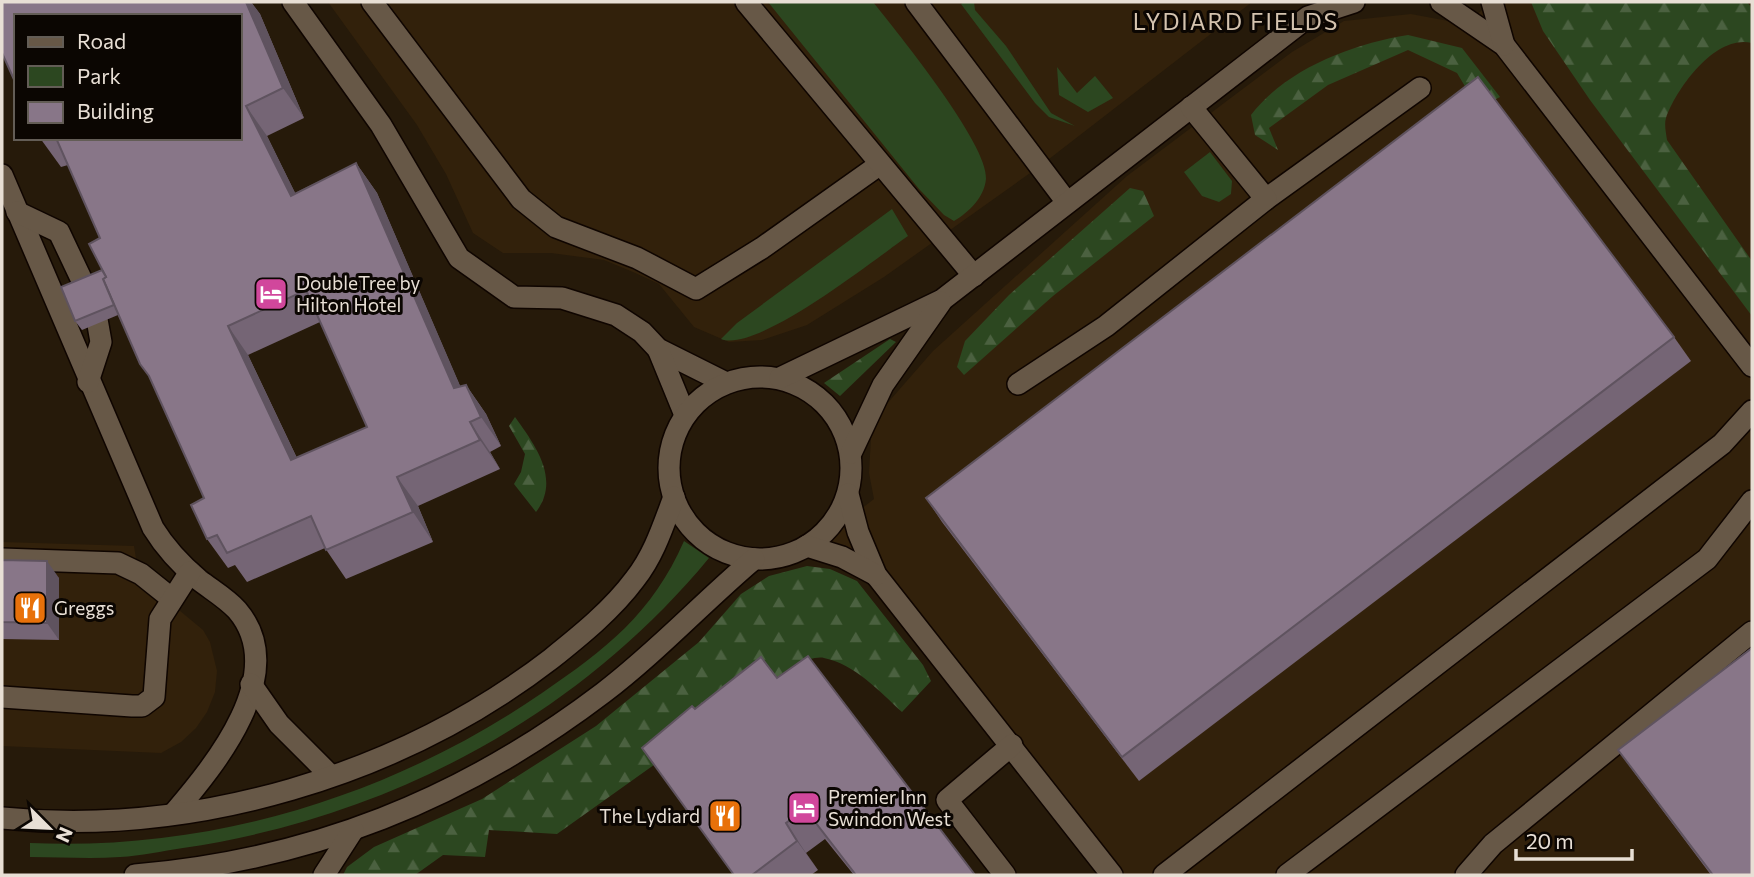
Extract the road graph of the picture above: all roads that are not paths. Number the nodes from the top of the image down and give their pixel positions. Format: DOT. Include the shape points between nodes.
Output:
graph roads {
  1 [pos="293,2"];
  2 [pos="372,2"];
  3 [pos="746,2"];
  4 [pos="916,2"];
  5 [pos="1354,2"];
  6 [pos="1441,2"];
  7 [pos="1493,2"];
  8 [pos="1313,9"];
  9 [pos="1504,45"];
  10 [pos="1420,88"];
  11 [pos="1191,107"];
  12 [pos="879,165"];
  13 [pos="2,175"];
  14 [pos="1266,199"];
  15 [pos="1066,201"];
  16 [pos="17,212"];
  17 [pos="974,276"];
  18 [pos="942,300"];
  19 [pos="658,349"];
  20 [pos="1752,366"];
  21 [pos="780,378"];
  22 [pos="88,382"];
  23 [pos="726,383"];
  24 [pos="1018,384"];
  25 [pos="1752,411"];
  26 [pos="685,415"];
  27 [pos="851,453"];
  28 [pos="848,494"];
  29 [pos="674,498"];
  30 [pos="1752,501"];
  31 [pos="807,546"];
  32 [pos="2,559"];
  33 [pos="754,559"];
  34 [pos="190,572"];
  35 [pos="876,575"];
  36 [pos="171,598"];
  37 [pos="1752,632"];
  38 [pos="251,684"];
  39 [pos="2,697"];
  40 [pos="1012,745"];
  41 [pos="331,776"];
  42 [pos="174,813"];
  43 [pos="2,818"];
  44 [pos="353,830"];
  45 [pos="230,870"];
  46 [pos="135,875"];
  47 [pos="324,875"];
  48 [pos="1005,875"];
  49 [pos="1112,875"];
  50 [pos="1164,875"];
  51 [pos="1287,875"];
  52 [pos="1466,875"];
  1 -- 19 [label="street" via="382,125 459,258 514,298 562,298 588,305 629,322"];
  2 -- 12 [label="street" via="521,199 556,227 637,258 696,289"];
  3 -- 12 [label="street"];
  4 -- 15 [label="street"];
  5 -- 8 [label="street"];
  6 -- 9 [label="street"];
  7 -- 9 [label="street"];
  8 -- 11 [label="street"];
  9 -- 20 [label="street"];
  10 -- 14 [label="street"];
  11 -- 14 [label="street"];
  11 -- 15 [label="street"];
  12 -- 17 [label="street"];
  13 -- 16 [label="street"];
  14 -- 24 [label="street" via="1106,326"];
  15 -- 17 [label="street"];
  16 -- 22 [label="street"];
  16 -- 22 [label="street" via="59,232 95,308 101,342"];
  17 -- 18 [label="street"];
  18 -- 21 [label="street"];
  18 -- 27 [label="street" via="883,385"];
  19 -- 23 [label="street"];
  19 -- 26 [label="street"];
  21 -- 23 [label="street" via="753,376"];
  21 -- 27 [label="street" via="806,388 827,405 843,427"];
  22 -- 34 [label="street" via="153,528"];
  23 -- 26 [label="street" via="703,396"];
  25 -- 50 [label="street" via="1721,444"];
  26 -- 29 [label="street" via="669,462"];
  27 -- 28 [label="street"];
  28 -- 31 [label="street" via="828,529"];
  28 -- 35 [label="street"];
  29 -- 33 [label="street" via="692,530 710,545"];
  29 -- 41 [label="street" via="636,579 569,645 517,685 452,723"];
  30 -- 51 [label="street" via="1707,559"];
  31 -- 33 [label="street" via="775,558"];
  31 -- 35 [label="street"];
  32 -- 36 [label="street" via="118,563"];
  33 -- 44 [label="street" via="604,692 542,736 479,774"];
  34 -- 36 [label="street"];
  34 -- 38 [label="street" via="246,621 255,643"];
  35 -- 40 [label="street"];
  36 -- 39 [label="street" via="160,619 154,697 149,702 132,706"];
  37 -- 52 [label="street" via="1493,844"];
  38 -- 41 [label="street" via="279,724"];
  38 -- 42 [label="street" via="232,740"];
  40 -- 48 [label="street" via="947,800"];
  40 -- 49 [label="street"];
  41 -- 42 [label="street"];
  42 -- 43 [label="street" via="82,821"];
  44 -- 45 [label="street"];
  44 -- 47 [label="street"];
  45 -- 46 [label="street"];
}
